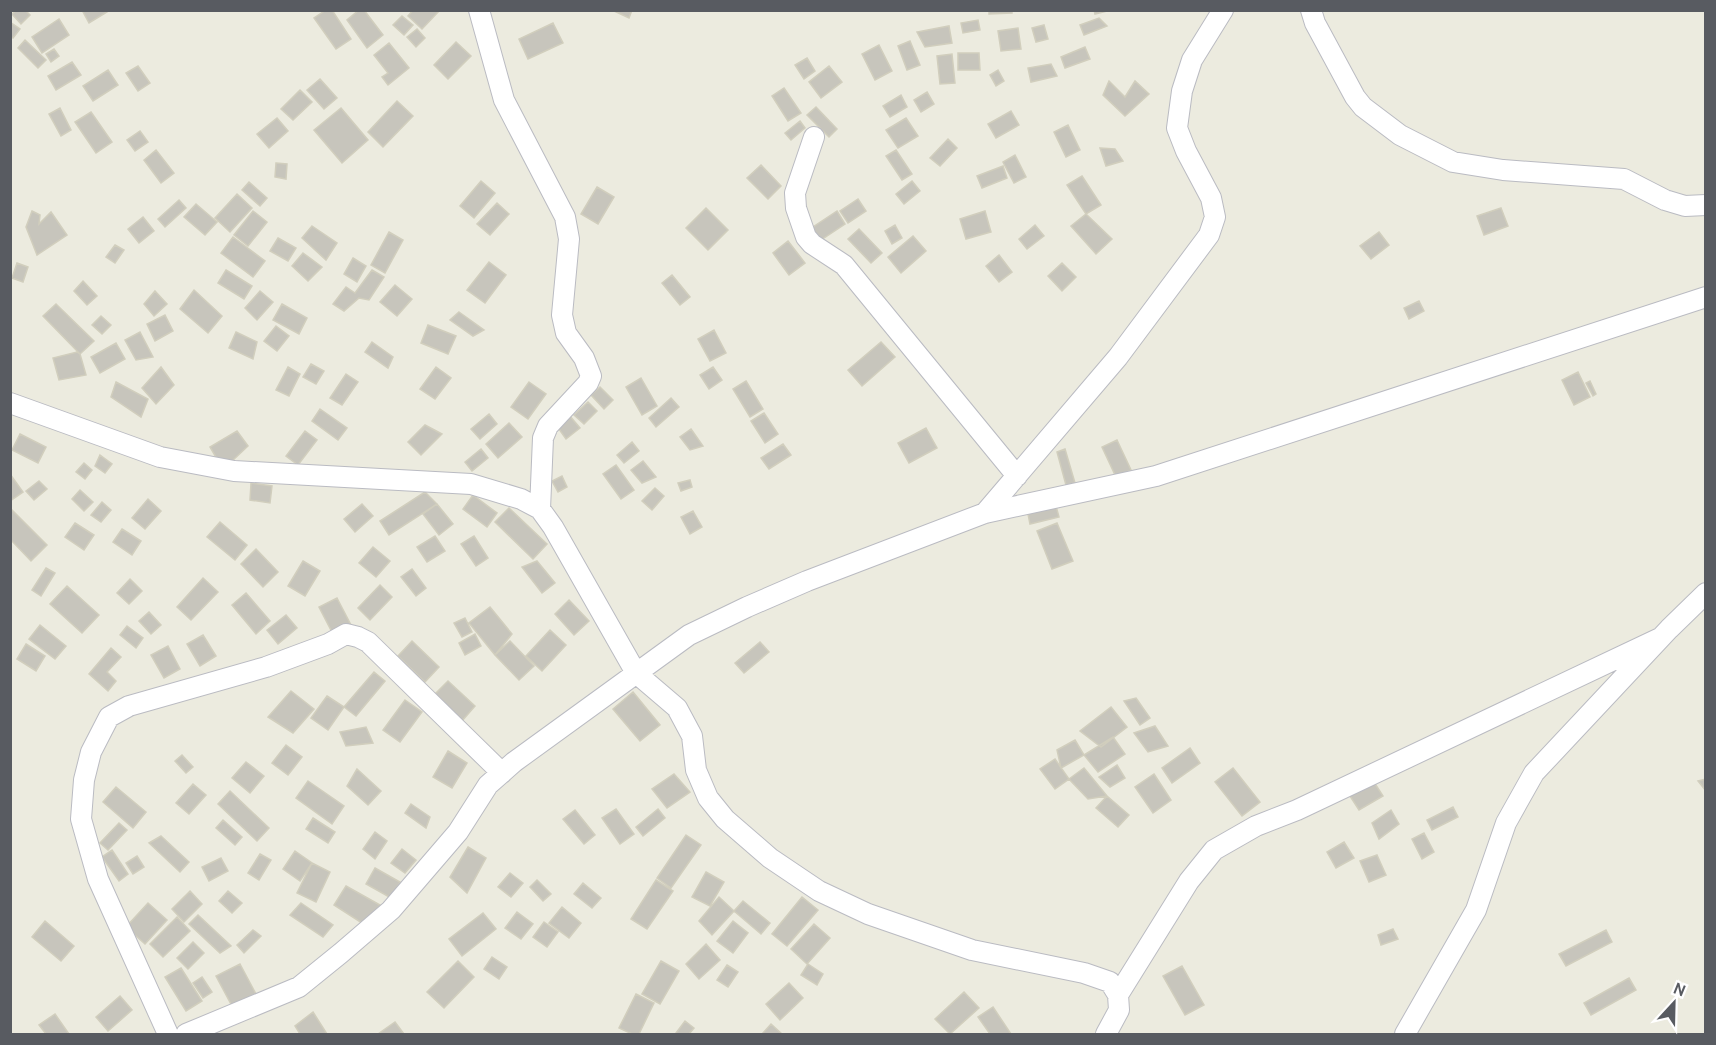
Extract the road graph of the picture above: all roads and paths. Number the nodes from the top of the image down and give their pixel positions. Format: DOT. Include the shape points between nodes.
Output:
graph roads {
  1 [pos="479,10"];
  2 [pos="1223,10"];
  3 [pos="1311,10"];
  4 [pos="814,137"];
  5 [pos="1706,205"];
  6 [pos="1706,297"];
  7 [pos="10,403"];
  8 [pos="1017,476"];
  9 [pos="540,509"];
  10 [pos="985,513"];
  11 [pos="1706,593"];
  12 [pos="1660,638"];
  13 [pos="636,673"];
  14 [pos="502,773"];
  15 [pos="1118,995"];
  16 [pos="168,1035"];
  17 [pos="186,1035"];
  18 [pos="1106,1035"];
  19 [pos="1405,1035"];
  1 -- 9 [label="street" via="504,100 565,217 569,239 562,315 566,333 591,376 548,426 543,438"];
  2 -- 8 [label="street" via="1192,60 1182,91 1178,128 1211,198 1215,217 1209,235 1118,357"];
  3 -- 5 [label="street" via="1355,98 1378,120 1421,147 1453,162 1503,170 1624,179 1665,200 1685,206"];
  4 -- 8 [label="street" via="795,193 806,237 844,265"];
  6 -- 10 [label="street" via="1156,476"];
  7 -- 9 [label="street" via="160,457 234,471 471,484"];
  8 -- 10 [label="street"];
  9 -- 13 [label="street"];
  10 -- 13 [label="street" via="747,607 689,635"];
  11 -- 12 [label="street"];
  12 -- 15 [label="street" via="1256,826 1214,850 1189,881"];
  12 -- 19 [label="street" via="1534,772 1506,823 1476,910"];
  13 -- 14 [label="street"];
  13 -- 15 [label="street" via="677,708 692,736 696,770 708,798 725,819 770,858 819,891 868,914 972,950 1097,976 1110,982"];
  14 -- 16 [label="street" via="368,642 346,634 266,667 129,706 109,717 91,752 81,819 98,879"];
  14 -- 17 [label="street" via="488,785 458,832 391,910 341,953 299,987"];
  15 -- 18 [label="street" via="1119,1011"];
}
